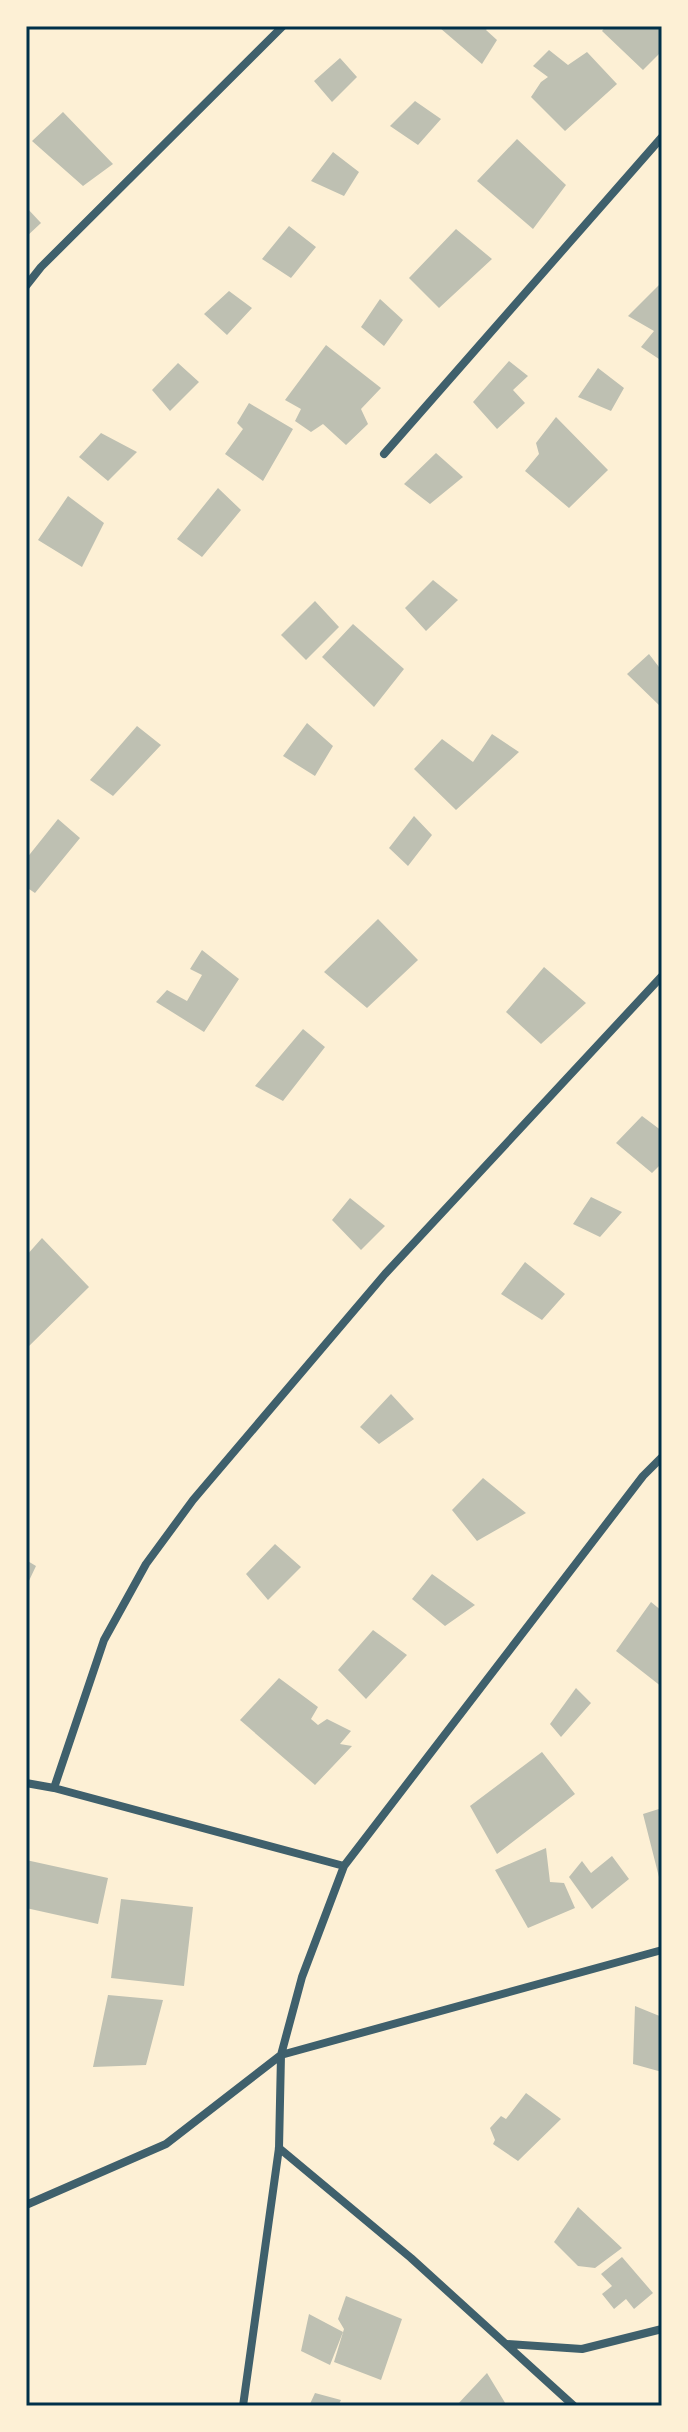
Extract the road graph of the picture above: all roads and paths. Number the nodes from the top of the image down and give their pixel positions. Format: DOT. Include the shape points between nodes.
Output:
graph roads {
  1 [pos="283,26"];
  2 [pos="662,137"];
  3 [pos="26,286"];
  4 [pos="384,454"];
  5 [pos="662,976"];
  6 [pos="662,1457"];
  7 [pos="26,1783"];
  8 [pos="54,1788"];
  9 [pos="344,1866"];
  10 [pos="662,1950"];
  11 [pos="281,2055"];
  12 [pos="279,2148"];
  13 [pos="26,2205"];
  14 [pos="662,2329"];
  15 [pos="507,2344"];
  16 [pos="243,2406"];
  17 [pos="574,2406"];
  1 -- 3 [label="street"];
  2 -- 4 [label="street"];
  5 -- 8 [label="street" via="385,1274 193,1500 146,1564 104,1640"];
  6 -- 9 [label="street"];
  7 -- 8 [label="street"];
  8 -- 9 [label="street"];
  9 -- 11 [label="street" via="302,1977"];
  10 -- 11 [label="street"];
  11 -- 12 [label="street"];
  11 -- 13 [label="street" via="166,2144"];
  12 -- 15 [label="street"];
  12 -- 16 [label="street"];
  14 -- 15 [label="street" via="582,2349"];
  15 -- 17 [label="street"];
}
